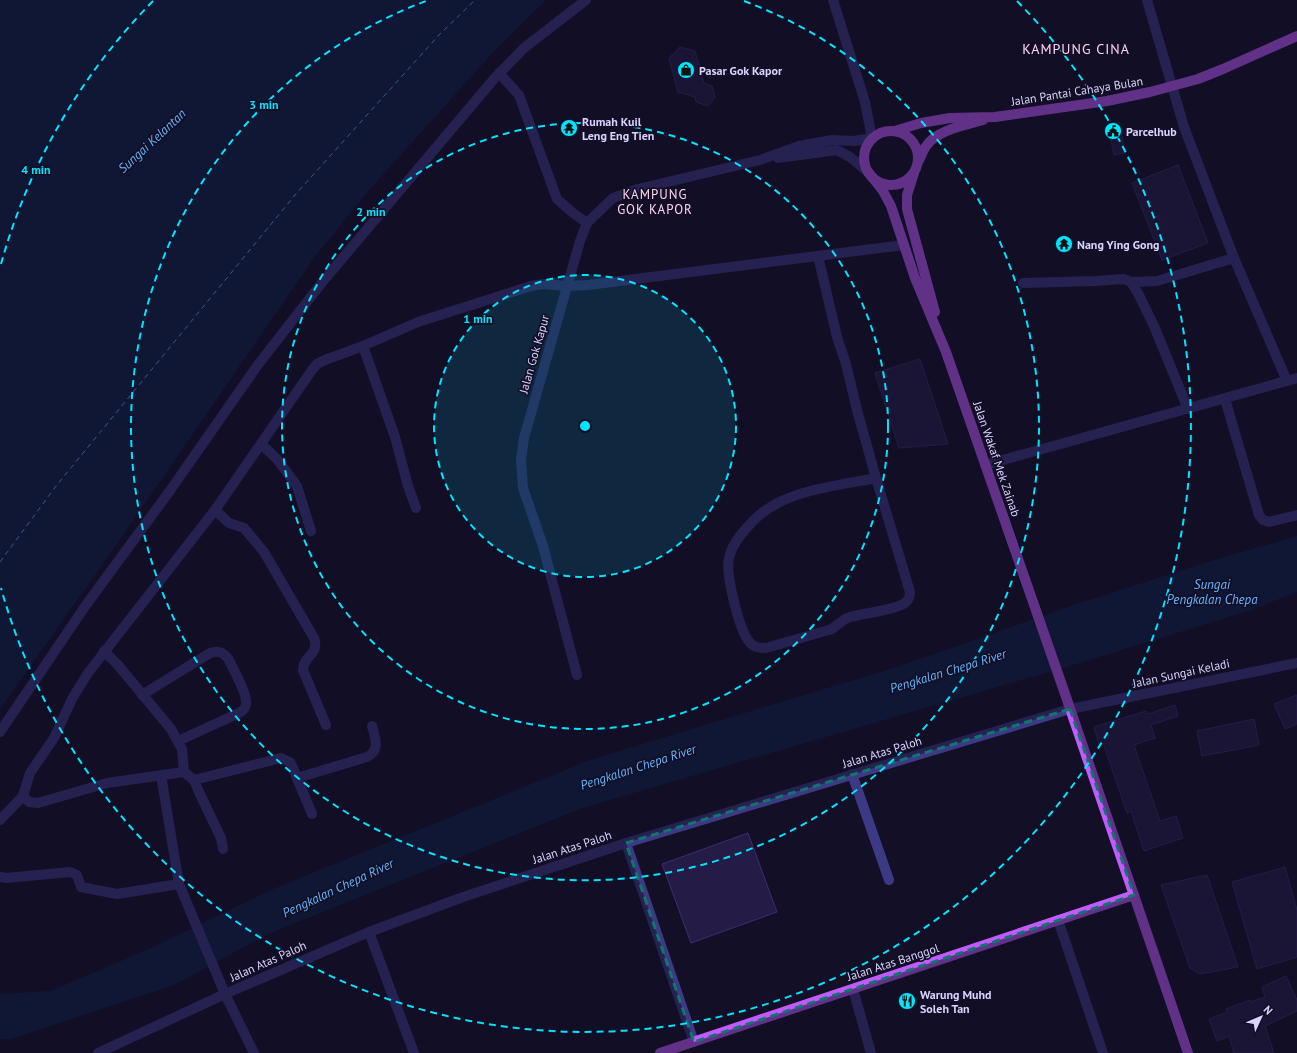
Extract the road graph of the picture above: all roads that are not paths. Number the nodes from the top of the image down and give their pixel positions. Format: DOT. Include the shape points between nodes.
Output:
graph roads {
  1 [pos="586,0"];
  2 [pos="833,0"];
  3 [pos="1147,0"];
  4 [pos="1297,36"];
  5 [pos="500,73"];
  6 [pos="1172,87"];
  7 [pos="995,117"];
  8 [pos="896,131"];
  9 [pos="872,138"];
  10 [pos="760,160"];
  11 [pos="918,162"];
  12 [pos="869,173"];
  13 [pos="914,173"];
  14 [pos="587,224"];
  15 [pos="904,245"];
  16 [pos="818,256"];
  17 [pos="1234,258"];
  18 [pos="1132,282"];
  19 [pos="1023,283"];
  20 [pos="567,286"];
  21 [pos="363,346"];
  22 [pos="946,352"];
  23 [pos="1297,378"];
  24 [pos="1287,381"];
  25 [pos="1225,398"];
  26 [pos="1188,409"];
  27 [pos="261,444"];
  28 [pos="986,466"];
  29 [pos="876,478"];
  30 [pos="416,508"];
  31 [pos="215,510"];
  32 [pos="1297,515"];
  33 [pos="311,531"];
  34 [pos="104,651"];
  35 [pos="1297,663"];
  36 [pos="578,675"];
  37 [pos="142,695"];
  38 [pos="1070,709"];
  39 [pos="326,725"];
  40 [pos="372,726"];
  41 [pos="0,732"];
  42 [pos="178,741"];
  43 [pos="184,772"];
  44 [pos="852,774"];
  45 [pos="161,775"];
  46 [pos="297,778"];
  47 [pos="194,780"];
  48 [pos="23,796"];
  49 [pos="312,814"];
  50 [pos="0,820"];
  51 [pos="626,843"];
  52 [pos="223,849"];
  53 [pos="0,877"];
  54 [pos="889,880"];
  55 [pos="179,884"];
  56 [pos="1134,895"];
  57 [pos="1058,920"];
  58 [pos="369,932"];
  59 [pos="853,989"];
  60 [pos="225,994"];
  61 [pos="694,1042"];
  62 [pos="98,1053"];
  63 [pos="254,1053"];
  64 [pos="414,1053"];
  65 [pos="660,1053"];
  66 [pos="871,1053"];
  67 [pos="1103,1053"];
  68 [pos="1188,1053"];
  1 -- 5 [label="street" via="524,48"];
  2 -- 9 [label="street" via="865,102"];
  3 -- 6 [label="street"];
  4 -- 6 [label="main road, Jalan Pantai Cahaya Bulan" via="1223,69"];
  5 -- 14 [label="street" via="523,106 558,199"];
  5 -- 41 [label="street" via="324,280 257,366 86,605"];
  6 -- 7 [label="main road, Jalan Pantai Cahaya Bulan" via="1107,101"];
  6 -- 17 [label="street" via="1184,127"];
  7 -- 8 [label="main road, Jalan Pantai Cahaya Bulan" via="950,118 920,123"];
  7 -- 11 [label="main road, Jalan Pantai Cahaya Bulan" via="939,134 927,145"];
  8 -- 9 [label="main road" via="879,133"];
  8 -- 11 [label="main road" via="904,134 915,146"];
  9 -- 10 [label="street, Jalan Gok Kapur" via="854,141 832,140 799,146"];
  9 -- 12 [label="main road" via="864,151 864,163"];
  10 -- 12 [label="street, Jalan Gok Kapur" via="837,150"];
  10 -- 14 [label="street, Jalan Gok Kapur" via="638,188 613,198"];
  11 -- 13 [label="main road"];
  12 -- 13 [label="main road" via="875,180 892,185 904,182"];
  12 -- 15 [label="main road, Jalan Wakaf Mek Zainab" via="891,206"];
  13 -- 22 [label="main road, Jalan Wakaf Mek Zainab" via="906,201 908,217"];
  14 -- 20 [label="street, Jalan Gok Kapur"];
  15 -- 16 [label="street"];
  15 -- 22 [label="main road, Jalan Wakaf Mek Zainab"];
  16 -- 20 [label="street"];
  16 -- 29 [label="street" via="837,337"];
  17 -- 18 [label="street" via="1157,281"];
  17 -- 24 [label="street"];
  18 -- 19 [label="street" via="1124,279"];
  18 -- 26 [label="street" via="1154,326"];
  20 -- 21 [label="street" via="531,286 418,322"];
  20 -- 36 [label="street, Jalan Gok Kapur" via="524,438 521,460 523,488 543,546"];
  21 -- 27 [label="street" via="317,364"];
  21 -- 30 [label="street" via="395,437"];
  22 -- 28 [label="main road, Jalan Wakaf Mek Zainab"];
  23 -- 24 [label="street"];
  24 -- 25 [label="street"];
  25 -- 26 [label="street"];
  25 -- 32 [label="street" via="1259,515 1269,522"];
  26 -- 28 [label="street"];
  27 -- 31 [label="street"];
  27 -- 33 [label="street" via="277,459 297,486"];
  28 -- 38 [label="main road, Jalan Wakaf Mek Zainab"];
  29 -- 29 [label="street" via="910,592 908,600 901,606 850,617 832,629 766,648 753,646 747,640 731,592 728,559 734,544 756,518 788,498"];
  31 -- 34 [label="street"];
  31 -- 39 [label="street" via="229,523 244,528 264,552 314,638 316,647 304,662 303,670"];
  34 -- 37 [label="street"];
  34 -- 48 [label="street" via="72,699 54,738 30,773"];
  35 -- 38 [label="street, Jalan Sungai Keladi"];
  37 -- 42 [label="street" via="171,728"];
  37 -- 42 [label="street" via="210,653 221,652 226,655 245,696 246,706 239,714"];
  38 -- 44 [label="street, Jalan Atas Paloh"];
  38 -- 56 [label="main road, Jalan Wakaf Mek Zainab"];
  40 -- 46 [label="street" via="376,746 372,754"];
  42 -- 43 [label="street" via="182,749"];
  43 -- 45 [label="street"];
  43 -- 47 [label="street"];
  44 -- 51 [label="street, Jalan Atas Paloh"];
  44 -- 54 [label="street"];
  45 -- 48 [label="street" via="107,783 38,803 29,802"];
  45 -- 55 [label="street"];
  46 -- 47 [label="street" via="290,762 281,758"];
  46 -- 49 [label="street"];
  47 -- 52 [label="street" via="221,838"];
  48 -- 50 [label="street"];
  51 -- 58 [label="street, Jalan Atas Paloh" via="471,894"];
  51 -- 61 [label="street"];
  53 -- 55 [label="street" via="70,872 77,875 81,887 117,894"];
  55 -- 60 [label="street"];
  56 -- 57 [label="main road, Jalan Atas Banggol"];
  56 -- 68 [label="main road, Jalan Wakaf Mek Zainab"];
  57 -- 59 [label="main road, Jalan Atas Banggol"];
  57 -- 67 [label="street"];
  58 -- 60 [label="street, Jalan Atas Paloh"];
  58 -- 64 [label="street"];
  59 -- 61 [label="main road, Jalan Atas Banggol"];
  59 -- 66 [label="street"];
  60 -- 62 [label="street, Jalan Atas Paloh"];
  60 -- 63 [label="street"];
  61 -- 65 [label="main road, Jalan Atas Banggol"];
}
